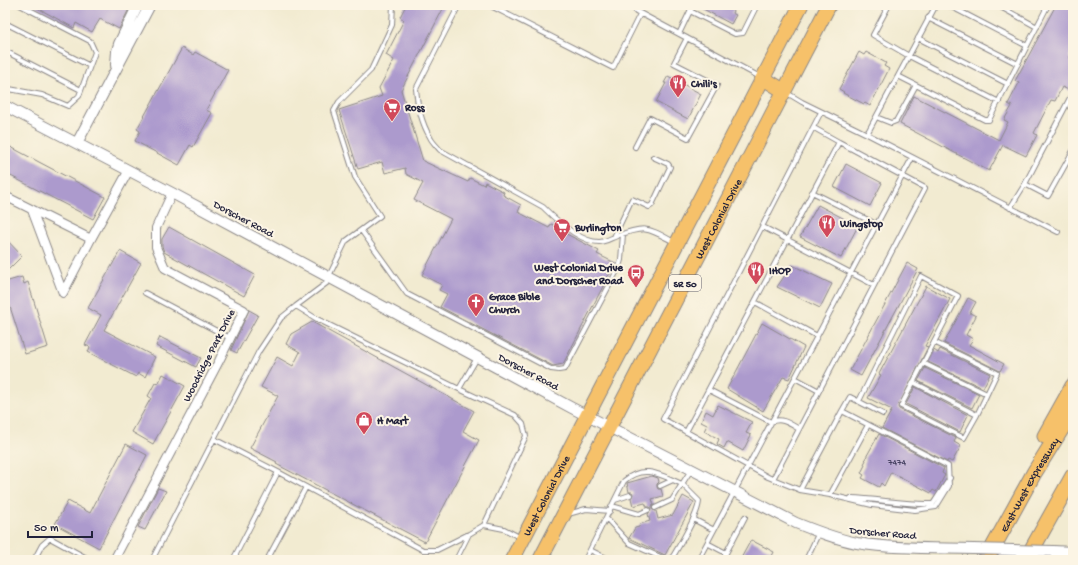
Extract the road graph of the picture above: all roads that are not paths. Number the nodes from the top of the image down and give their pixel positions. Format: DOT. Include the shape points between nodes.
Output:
graph roads {
  1 [pos="20,5"];
  2 [pos="138,5"];
  3 [pos="150,5"];
  4 [pos="393,5"];
  5 [pos="459,5"];
  6 [pos="489,5"];
  7 [pos="635,5"];
  8 [pos="693,5"];
  9 [pos="801,5"];
  10 [pos="830,5"];
  11 [pos="889,5"];
  12 [pos="936,5"];
  13 [pos="948,5"];
  14 [pos="997,5"];
  15 [pos="1048,5"];
  16 [pos="756,6"];
  17 [pos="690,11"];
  18 [pos="640,14"];
  19 [pos="928,18"];
  20 [pos="5,23"];
  21 [pos="1037,27"];
  22 [pos="679,34"];
  23 [pos="687,38"];
  24 [pos="918,38"];
  25 [pos="1027,46"];
  26 [pos="5,52"];
  27 [pos="909,56"];
  28 [pos="1018,64"];
  29 [pos="90,66"];
  30 [pos="116,69"];
  31 [pos="898,76"];
  32 [pos="762,78"];
  33 [pos="5,84"];
  34 [pos="1008,84"];
  35 [pos="916,85"];
  36 [pos="81,90"];
  37 [pos="784,92"];
  38 [pos="1073,96"];
  39 [pos="999,102"];
  40 [pos="5,106"];
  41 [pos="821,112"];
  42 [pos="876,117"];
  43 [pos="814,128"];
  44 [pos="868,134"];
  45 [pos="839,142"];
  46 [pos="77,143"];
  47 [pos="635,147"];
  48 [pos="1073,152"];
  49 [pos="653,157"];
  50 [pos="912,158"];
  51 [pos="129,170"];
  52 [pos="902,175"];
  53 [pos="1025,184"];
  54 [pos="172,192"];
  55 [pos="812,192"];
  56 [pos="5,196"];
  57 [pos="1010,208"];
  58 [pos="32,210"];
  59 [pos="876,224"];
  60 [pos="763,227"];
  61 [pos="361,230"];
  62 [pos="1058,232"];
  63 [pos="622,234"];
  64 [pos="614,237"];
  65 [pos="91,239"];
  66 [pos="788,239"];
  67 [pos="676,244"];
  68 [pos="851,272"];
  69 [pos="330,278"];
  70 [pos="874,285"];
  71 [pos="145,293"];
  72 [pos="755,302"];
  73 [pos="296,306"];
  74 [pos="817,336"];
  75 [pos="230,338"];
  76 [pos="934,342"];
  77 [pos="477,357"];
  78 [pos="923,363"];
  79 [pos="795,378"];
  80 [pos="913,382"];
  81 [pos="1073,386"];
  82 [pos="459,389"];
  83 [pos="709,390"];
  84 [pos="819,391"];
  85 [pos="987,394"];
  86 [pos="859,401"];
  87 [pos="1073,410"];
  88 [pos="842,411"];
  89 [pos="883,414"];
  90 [pos="587,415"];
  91 [pos="977,415"];
  92 [pos="771,422"];
  93 [pos="868,425"];
  94 [pos="609,427"];
  95 [pos="799,429"];
  96 [pos="686,432"];
  97 [pos="214,439"];
  98 [pos="749,465"];
  99 [pos="691,469"];
  100 [pos="278,472"];
  101 [pos="1034,473"];
  102 [pos="1073,476"];
  103 [pos="773,479"];
  104 [pos="673,480"];
  105 [pos="682,484"];
  106 [pos="660,486"];
  107 [pos="306,487"];
  108 [pos="800,490"];
  109 [pos="735,492"];
  110 [pos="630,495"];
  111 [pos="830,495"];
  112 [pos="615,500"];
  113 [pos="612,506"];
  114 [pos="655,508"];
  115 [pos="648,510"];
  116 [pos="610,511"];
  117 [pos="562,517"];
  118 [pos="745,517"];
  119 [pos="606,518"];
  120 [pos="693,519"];
  121 [pos="484,525"];
  122 [pos="714,530"];
  123 [pos="819,532"];
  124 [pos="469,534"];
  125 [pos="523,539"];
  126 [pos="706,543"];
  127 [pos="590,550"];
  128 [pos="1073,552"];
  129 [pos="726,554"];
  130 [pos="674,559"];
  131 [pos="34,560"];
  132 [pos="90,560"];
  133 [pos="114,560"];
  134 [pos="152,560"];
  135 [pos="233,560"];
  136 [pos="267,560"];
  137 [pos="456,560"];
  138 [pos="512,560"];
  139 [pos="540,560"];
  140 [pos="585,560"];
  141 [pos="610,560"];
  142 [pos="667,560"];
  143 [pos="698,560"];
  144 [pos="723,560"];
  145 [pos="806,560"];
  146 [pos="986,560"];
  147 [pos="1026,560"];
  1 -- 29 [label="lane" via="90,41 95,52"];
  2 -- 30 [label="street" via="119,44"];
  3 -- 30 [label="street"];
  4 -- 61 [label="lane" via="392,25 372,70 339,102 334,111 355,177 380,216"];
  5 -- 64 [label="lane" via="416,89 430,138 440,150 543,206 557,220 590,241 601,242"];
  6 -- 18 [label="lane" via="613,68"];
  7 -- 18 [label="lane" via="634,8"];
  8 -- 17 [label="lane"];
  9 -- 32 [label="highway, West Colonial Drive / SR 50"];
  10 -- 37 [label="highway, West Colonial Drive / SR 50"];
  11 -- 27 [label="lane" via="873,35"];
  12 -- 19 [label="lane"];
  13 -- 25 [label="lane"];
  14 -- 21 [label="lane"];
  15 -- 21 [label="lane"];
  16 -- 17 [label="lane" via="743,32 735,34"];
  17 -- 22 [label="lane"];
  18 -- 22 [label="lane"];
  19 -- 24 [label="lane"];
  19 -- 28 [label="lane"];
  20 -- 29 [label="lane"];
  21 -- 25 [label="lane"];
  22 -- 23 [label="lane"];
  23 -- 32 [label="lane"];
  23 -- 47 [label="lane" via="674,63 717,85 688,138 650,118"];
  24 -- 27 [label="lane"];
  24 -- 34 [label="lane"];
  25 -- 28 [label="lane"];
  26 -- 36 [label="lane"];
  27 -- 31 [label="lane"];
  27 -- 39 [label="lane"];
  28 -- 34 [label="lane"];
  29 -- 36 [label="lane"];
  30 -- 46 [label="street"];
  31 -- 35 [label="lane"];
  31 -- 42 [label="lane"];
  32 -- 37 [label="highway"];
  32 -- 67 [label="highway, West Colonial Drive / SR 50"];
  33 -- 36 [label="lane" via="9,89 42,95 68,106 79,96"];
  34 -- 39 [label="lane"];
  35 -- 39 [label="lane" via="985,120 989,120"];
  35 -- 42 [label="lane" via="896,121 891,124"];
  37 -- 41 [label="lane"];
  37 -- 94 [label="highway, West Colonial Drive / SR 50"];
  38 -- 53 [label="lane"];
  40 -- 46 [label="street, Dorscher Road"];
  41 -- 43 [label="lane"];
  41 -- 44 [label="lane"];
  42 -- 44 [label="lane"];
  43 -- 45 [label="lane"];
  43 -- 60 [label="lane"];
  44 -- 50 [label="lane"];
  45 -- 52 [label="lane"];
  45 -- 55 [label="lane"];
  46 -- 51 [label="street, Dorscher Road"];
  48 -- 53 [label="lane" via="1048,196"];
  49 -- 64 [label="lane" via="670,167 652,205 649,207 632,199"];
  50 -- 52 [label="lane"];
  50 -- 57 [label="lane"];
  51 -- 54 [label="street, Dorscher Road"];
  51 -- 65 [label="street"];
  52 -- 59 [label="lane"];
  52 -- 70 [label="lane" via="925,188"];
  53 -- 57 [label="lane"];
  54 -- 69 [label="street, Dorscher Road"];
  54 -- 75 [label="street, Woodridge Park Drive" via="156,228 156,247 165,268 244,310"];
  55 -- 59 [label="lane"];
  55 -- 66 [label="lane"];
  56 -- 58 [label="street"];
  57 -- 62 [label="lane"];
  58 -- 65 [label="street"];
  58 -- 65 [label="street" via="63,293"];
  59 -- 68 [label="lane"];
  60 -- 66 [label="lane"];
  60 -- 96 [label="lane" via="662,419"];
  61 -- 63 [label="lane" via="407,294 551,369 559,370 565,369 619,268"];
  61 -- 69 [label="lane" via="346,241"];
  63 -- 64 [label="lane"];
  63 -- 67 [label="lane" via="641,229 652,230"];
  66 -- 68 [label="lane"];
  66 -- 72 [label="lane"];
  67 -- 90 [label="highway, West Colonial Drive / SR 50"];
  68 -- 70 [label="lane"];
  68 -- 74 [label="lane"];
  69 -- 73 [label="lane"];
  69 -- 77 [label="street, Dorscher Road"];
  70 -- 84 [label="lane"];
  71 -- 75 [label="lane"];
  72 -- 74 [label="lane"];
  72 -- 83 [label="lane"];
  73 -- 82 [label="lane"];
  73 -- 97 [label="lane" via="281,318 259,351"];
  74 -- 79 [label="lane"];
  75 -- 133 [label="street, Woodridge Park Drive"];
  76 -- 78 [label="lane"];
  76 -- 85 [label="lane" via="997,373"];
  76 -- 86 [label="lane" via="958,296 921,276"];
  77 -- 82 [label="lane"];
  77 -- 90 [label="street, Dorscher Road"];
  78 -- 80 [label="lane"];
  78 -- 85 [label="lane"];
  79 -- 84 [label="lane"];
  79 -- 92 [label="lane"];
  80 -- 91 [label="lane"];
  80 -- 91 [label="lane" via="900,406 964,438"];
  81 -- 101 [label="highway" via="1036,454"];
  82 -- 121 [label="lane" via="515,415 523,424 526,436"];
  83 -- 92 [label="lane"];
  83 -- 96 [label="lane"];
  84 -- 95 [label="lane"];
  85 -- 91 [label="lane"];
  86 -- 88 [label="lane" via="850,397"];
  86 -- 89 [label="lane"];
  87 -- 101 [label="highway, East-West Expressway"];
  88 -- 93 [label="lane"];
  88 -- 108 [label="lane"];
  90 -- 94 [label="street, Dorscher Road"];
  90 -- 125 [label="highway, West Colonial Drive / SR 50"];
  92 -- 95 [label="lane" via="784,421"];
  92 -- 98 [label="lane"];
  93 -- 111 [label="lane"];
  93 -- 111 [label="lane" via="948,466 950,478 933,504 915,505"];
  94 -- 99 [label="street, Dorscher Road"];
  94 -- 117 [label="highway, West Colonial Drive / SR 50"];
  95 -- 103 [label="lane"];
  96 -- 98 [label="lane"];
  97 -- 100 [label="lane"];
  97 -- 134 [label="lane"];
  98 -- 103 [label="lane"];
  98 -- 109 [label="lane"];
  99 -- 105 [label="lane"];
  99 -- 109 [label="street, Dorscher Road"];
  100 -- 107 [label="lane"];
  100 -- 135 [label="lane"];
  101 -- 146 [label="highway, East-West Expressway"];
  102 -- 147 [label="highway"];
  103 -- 108 [label="lane"];
  104 -- 105 [label="lane"];
  104 -- 106 [label="lane"];
  104 -- 112 [label="lane" via="650,472 631,475 624,481"];
  105 -- 114 [label="lane" via="672,500"];
  105 -- 120 [label="lane" via="699,501"];
  107 -- 124 [label="lane" via="423,550 437,550"];
  107 -- 136 [label="lane"];
  108 -- 111 [label="lane"];
  109 -- 122 [label="lane"];
  109 -- 123 [label="street, Dorscher Road"];
  110 -- 112 [label="lane"];
  112 -- 113 [label="lane"];
  113 -- 115 [label="lane" via="639,514"];
  113 -- 116 [label="lane"];
  116 -- 117 [label="lane" via="586,509"];
  116 -- 119 [label="lane"];
  117 -- 139 [label="highway, West Colonial Drive / SR 50"];
  118 -- 129 [label="lane"];
  119 -- 127 [label="lane"];
  119 -- 142 [label="lane" via="630,543"];
  120 -- 122 [label="lane"];
  120 -- 130 [label="lane"];
  121 -- 124 [label="lane"];
  121 -- 125 [label="lane" via="504,529"];
  122 -- 126 [label="lane"];
  123 -- 128 [label="street, Dorscher Road, bridge" via="839,539 872,545"];
  123 -- 145 [label="lane"];
  124 -- 137 [label="lane"];
  125 -- 138 [label="highway, West Colonial Drive / SR 50"];
  126 -- 129 [label="lane"];
  126 -- 143 [label="lane"];
  127 -- 140 [label="lane"];
  127 -- 141 [label="lane"];
  129 -- 144 [label="lane"];
  130 -- 142 [label="lane"];
  131 -- 132 [label="lane" via="42,545 50,538"];
}
